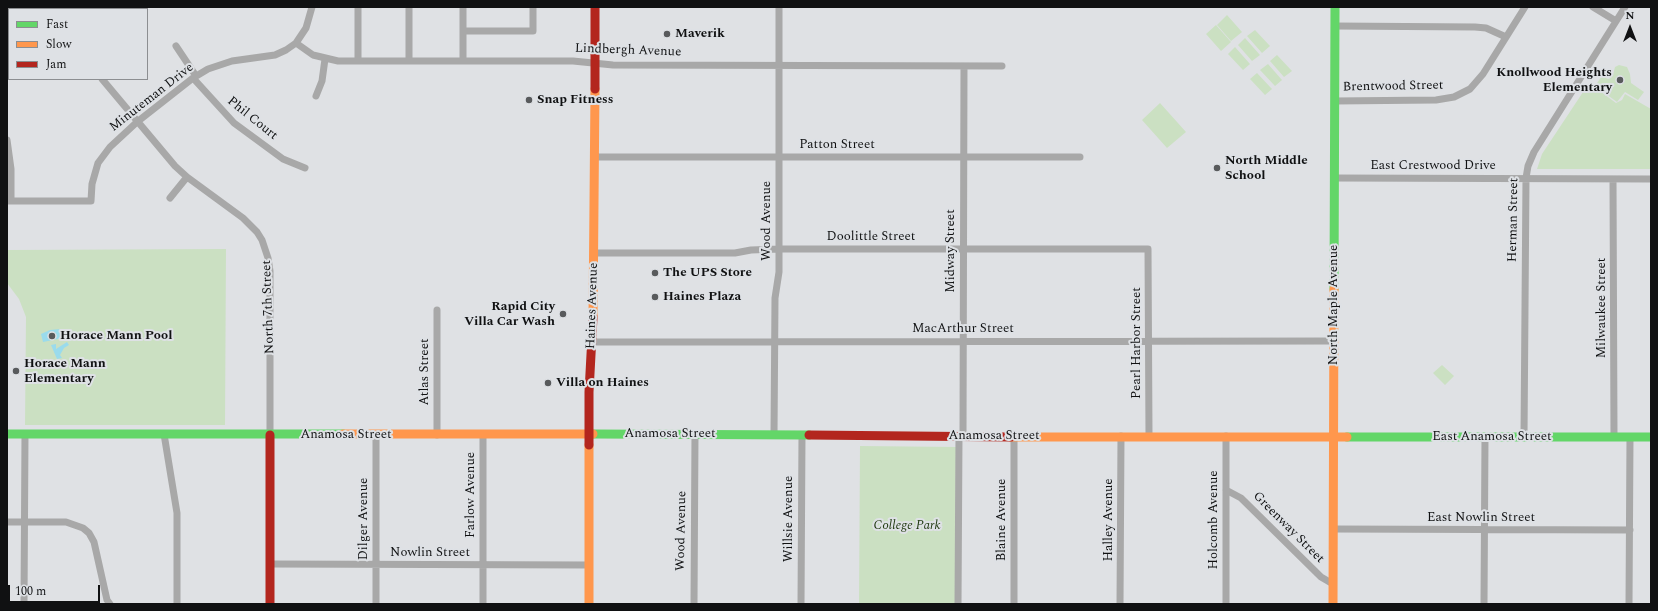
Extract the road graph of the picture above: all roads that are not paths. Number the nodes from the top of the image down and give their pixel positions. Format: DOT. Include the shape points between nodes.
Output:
graph roads {
  1 [pos="312,7"];
  2 [pos="358,7"];
  3 [pos="409,7"];
  4 [pos="463,7"];
  5 [pos="533,7"];
  6 [pos="594,7"];
  7 [pos="779,7"];
  8 [pos="1335,7"];
  9 [pos="1525,7"];
  10 [pos="1593,7"];
  11 [pos="1625,7"];
  12 [pos="1616,22"];
  13 [pos="1335,26"];
  14 [pos="463,31"];
  15 [pos="1506,37"];
  16 [pos="296,43"];
  17 [pos="176,46"];
  18 [pos="325,59"];
  19 [pos="358,61"];
  20 [pos="409,61"];
  21 [pos="463,61"];
  22 [pos="594,63"];
  23 [pos="779,65"];
  24 [pos="964,66"];
  25 [pos="1002,66"];
  26 [pos="194,77"];
  27 [pos="103,80"];
  28 [pos="316,96"];
  29 [pos="1335,101"];
  30 [pos="137,122"];
  31 [pos="7,140"];
  32 [pos="594,157"];
  33 [pos="779,157"];
  34 [pos="963,157"];
  35 [pos="1080,157"];
  36 [pos="306,168"];
  37 [pos="186,177"];
  38 [pos="1334,178"];
  39 [pos="1526,178"];
  40 [pos="1613,179"];
  41 [pos="1651,179"];
  42 [pos="170,198"];
  43 [pos="9,201"];
  44 [pos="778,249"];
  45 [pos="963,249"];
  46 [pos="1148,249"];
  47 [pos="594,253"];
  48 [pos="437,310"];
  49 [pos="775,341"];
  50 [pos="964,341"];
  51 [pos="1334,341"];
  52 [pos="592,342"];
  53 [pos="1149,342"];
  54 [pos="7,434"];
  55 [pos="25,434"];
  56 [pos="164,434"];
  57 [pos="483,434"];
  58 [pos="588,434"];
  59 [pos="695,434"];
  60 [pos="270,435"];
  61 [pos="376,435"];
  62 [pos="437,435"];
  63 [pos="774,435"];
  64 [pos="802,435"];
  65 [pos="961,436"];
  66 [pos="1014,436"];
  67 [pos="1121,436"];
  68 [pos="1149,436"];
  69 [pos="1226,436"];
  70 [pos="1333,437"];
  71 [pos="1485,437"];
  72 [pos="1524,437"];
  73 [pos="1614,437"];
  74 [pos="1630,437"];
  75 [pos="1651,437"];
  76 [pos="1226,490"];
  77 [pos="7,522"];
  78 [pos="25,522"];
  79 [pos="1333,529"];
  80 [pos="1484,530"];
  81 [pos="1630,530"];
  82 [pos="270,564"];
  83 [pos="376,564"];
  84 [pos="482,565"];
  85 [pos="589,565"];
  86 [pos="1333,584"];
  87 [pos="24,604"];
  88 [pos="110,604"];
  89 [pos="177,604"];
  90 [pos="270,604"];
  91 [pos="376,604"];
  92 [pos="483,604"];
  93 [pos="589,604"];
  94 [pos="694,604"];
  95 [pos="801,604"];
  96 [pos="958,604"];
  97 [pos="1014,604"];
  98 [pos="1120,604"];
  99 [pos="1226,604"];
  100 [pos="1333,604"];
  101 [pos="1484,604"];
  102 [pos="1630,604"];
  1 -- 16 [label="street, Minuteman Drive" via="306,28"];
  2 -- 19 [label="street"];
  3 -- 20 [label="street"];
  4 -- 14 [label="street"];
  5 -- 14 [label="street" via="534,31"];
  6 -- 22 [label="main road, Haines Avenue"];
  7 -- 23 [label="street, Wood Avenue"];
  8 -- 13 [label="main road, North Maple Avenue"];
  9 -- 15 [label="street, Brentwood Street"];
  10 -- 12 [label="street"];
  11 -- 12 [label="street, Herman Street"];
  12 -- 39 [label="street, Herman Street" via="1530,159"];
  13 -- 15 [label="street" via="1475,27"];
  13 -- 29 [label="main road, North Maple Avenue"];
  14 -- 21 [label="street"];
  15 -- 29 [label="street, Brentwood Street" via="1483,74 1470,88 1454,97 1436,100"];
  16 -- 18 [label="street, Lindbergh Avenue" via="313,55"];
  16 -- 26 [label="street, Minuteman Drive" via="275,55 222,64"];
  17 -- 26 [label="street, Phil Court"];
  18 -- 19 [label="street, Lindbergh Avenue"];
  18 -- 28 [label="street" via="322,81"];
  19 -- 20 [label="street, Lindbergh Avenue"];
  20 -- 21 [label="street, Lindbergh Avenue"];
  21 -- 22 [label="street, Lindbergh Avenue"];
  22 -- 23 [label="street, Lindbergh Avenue"];
  22 -- 32 [label="main road, Haines Avenue"];
  23 -- 24 [label="street, Lindbergh Avenue"];
  23 -- 33 [label="street, Wood Avenue"];
  24 -- 25 [label="street, Lindbergh Avenue"];
  24 -- 34 [label="street, Midway Street"];
  26 -- 30 [label="street, Minuteman Drive"];
  26 -- 36 [label="street, Phil Court" via="234,123 283,159"];
  27 -- 30 [label="street, North 7th Street"];
  29 -- 38 [label="main road, North Maple Avenue"];
  30 -- 37 [label="street, North 7th Street"];
  30 -- 43 [label="street, Minuteman Drive" via="98,163 92,184 92,201"];
  31 -- 43 [label="street" via="11,169"];
  32 -- 33 [label="street, Patton Street"];
  32 -- 47 [label="main road, Haines Avenue"];
  33 -- 34 [label="street, Patton Street"];
  33 -- 44 [label="street, Wood Avenue"];
  34 -- 35 [label="street, Patton Street"];
  34 -- 45 [label="street, Midway Street"];
  37 -- 42 [label="street"];
  37 -- 60 [label="street, North 7th Street" via="250,225 262,240 268,258"];
  38 -- 39 [label="street, East Crestwood Drive"];
  38 -- 51 [label="main road, North Maple Avenue"];
  39 -- 40 [label="street, East Crestwood Drive"];
  39 -- 72 [label="street, Herman Street"];
  40 -- 41 [label="street, East Crestwood Drive"];
  40 -- 73 [label="street, Milwaukee Street"];
  44 -- 45 [label="street, Doolittle Street"];
  44 -- 47 [label="street, Doolittle Street" via="735,253"];
  44 -- 49 [label="street, Wood Avenue"];
  45 -- 46 [label="street, Doolittle Street"];
  45 -- 50 [label="street, Midway Street"];
  46 -- 53 [label="street, Pearl Harbor Street"];
  47 -- 52 [label="main road, Haines Avenue"];
  48 -- 62 [label="street, Atlas Street"];
  49 -- 50 [label="street, MacArthur Street"];
  49 -- 52 [label="street, MacArthur Street"];
  49 -- 63 [label="street, Wood Avenue"];
  50 -- 53 [label="street, MacArthur Street"];
  50 -- 65 [label="street, Midway Street"];
  51 -- 53 [label="street, MacArthur Street"];
  51 -- 70 [label="main road, North Maple Avenue"];
  52 -- 58 [label="main road, Haines Avenue"];
  53 -- 68 [label="street, Pearl Harbor Street"];
  54 -- 55 [label="main road, Anamosa Street"];
  55 -- 56 [label="main road, Anamosa Street"];
  55 -- 78 [label="street"];
  56 -- 60 [label="main road, Anamosa Street"];
  56 -- 89 [label="street" via="177,513"];
  57 -- 58 [label="main road, Anamosa Street"];
  57 -- 62 [label="main road, Anamosa Street"];
  57 -- 84 [label="street, Farlow Avenue"];
  58 -- 59 [label="main road, Anamosa Street"];
  58 -- 85 [label="main road, Haines Avenue"];
  59 -- 63 [label="main road, Anamosa Street"];
  59 -- 94 [label="street, Wood Avenue"];
  60 -- 61 [label="main road, Anamosa Street"];
  60 -- 82 [label="main road, North 7th Street"];
  61 -- 62 [label="main road, Anamosa Street"];
  61 -- 83 [label="street, Dilger Avenue"];
  63 -- 64 [label="main road, Anamosa Street"];
  64 -- 65 [label="main road, Anamosa Street"];
  64 -- 95 [label="street, Willsie Avenue"];
  65 -- 66 [label="main road, Anamosa Street"];
  65 -- 96 [label="street, Midway Street"];
  66 -- 67 [label="main road, Anamosa Street"];
  66 -- 97 [label="street, Blaine Avenue"];
  67 -- 68 [label="main road, Anamosa Street"];
  67 -- 98 [label="street, Halley Avenue"];
  68 -- 69 [label="main road, Anamosa Street"];
  69 -- 70 [label="main road, Anamosa Street"];
  69 -- 76 [label="street, Holcomb Avenue"];
  70 -- 71 [label="main road, East Anamosa Street"];
  70 -- 79 [label="main road, North Maple Avenue"];
  71 -- 72 [label="main road, East Anamosa Street"];
  71 -- 80 [label="street"];
  72 -- 73 [label="main road, East Anamosa Street"];
  73 -- 74 [label="main road, East Anamosa Street"];
  74 -- 75 [label="main road, East Anamosa Street"];
  74 -- 81 [label="street"];
  76 -- 86 [label="street, Greenway Street" via="1242,498 1320,577"];
  76 -- 99 [label="street, Holcomb Avenue"];
  77 -- 78 [label="street"];
  78 -- 87 [label="street"];
  78 -- 88 [label="street" via="66,522 79,526 89,533 94,542"];
  79 -- 80 [label="street, East Nowlin Street"];
  79 -- 86 [label="main road, North Maple Avenue"];
  80 -- 81 [label="street, East Nowlin Street"];
  80 -- 101 [label="street"];
  81 -- 102 [label="street"];
  82 -- 83 [label="street, Nowlin Street"];
  82 -- 90 [label="main road, North 7th Street"];
  83 -- 84 [label="street, Nowlin Street"];
  83 -- 91 [label="street, Dilger Avenue"];
  84 -- 85 [label="street, Nowlin Street"];
  84 -- 92 [label="street, Farlow Avenue"];
  85 -- 93 [label="main road, Haines Avenue"];
  86 -- 100 [label="main road, North Maple Avenue"];
}
